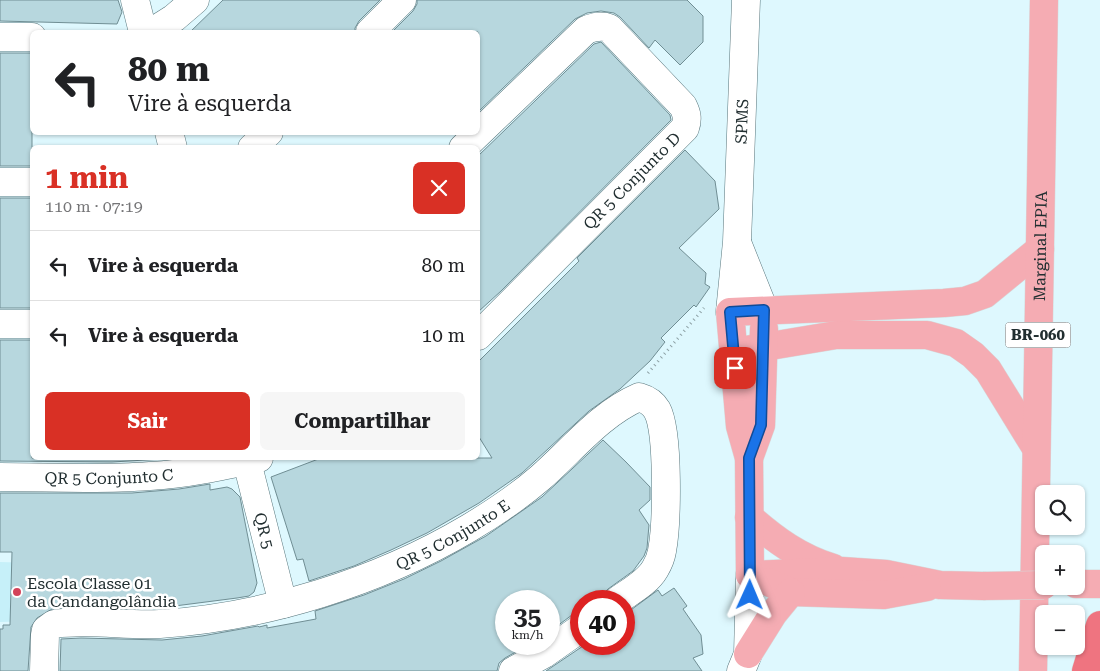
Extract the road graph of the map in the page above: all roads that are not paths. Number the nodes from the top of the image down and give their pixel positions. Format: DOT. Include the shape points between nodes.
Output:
graph roads {
  1 [pos="134,0"];
  2 [pos="195,0"];
  3 [pos="402,0"];
  4 [pos="746,0"];
  5 [pos="1044,0"];
  6 [pos="142,30"];
  7 [pos="155,30"];
  8 [pos="372,30"];
  9 [pos="0,37"];
  10 [pos="30,37"];
  11 [pos="480,132"];
  12 [pos="266,135"];
  13 [pos="477,135"];
  14 [pos="255,145"];
  15 [pos="466,145"];
  16 [pos="0,182"];
  17 [pos="30,182"];
  18 [pos="737,242"];
  19 [pos="1040,249"];
  20 [pos="717,309"];
  21 [pos="764,310"];
  22 [pos="0,324"];
  23 [pos="30,324"];
  24 [pos="480,334"];
  25 [pos="801,341"];
  26 [pos="764,347"];
  27 [pos="734,352"];
  28 [pos="763,392"];
  29 [pos="1036,448"];
  30 [pos="749,458"];
  31 [pos="242,460"];
  32 [pos="251,460"];
  33 [pos="0,477"];
  34 [pos="749,517"];
  35 [pos="842,571"];
  36 [pos="750,575"];
  37 [pos="1085,584"];
  38 [pos="1100,584"];
  39 [pos="940,585"];
  40 [pos="1035,585"];
  41 [pos="632,590"];
  42 [pos="791,592"];
  43 [pos="283,604"];
  44 [pos="1100,625"];
  45 [pos="570,636"];
  46 [pos="744,662"];
  47 [pos="44,671"];
  48 [pos="513,671"];
  49 [pos="1033,671"];
  50 [pos="1086,671"];
  1 -- 6 [label="street"];
  2 -- 7 [label="street"];
  3 -- 8 [label="street"];
  4 -- 18 [label="street, SPMS"];
  5 -- 19 [label="main road, Marginal EPIA / BR-060"];
  9 -- 10 [label="street"];
  11 -- 24 [label="street, QR 5 Conjunto D" via="586,30 603,26 609,28 687,114 685,128"];
  12 -- 14 [label="street"];
  13 -- 15 [label="street, QR 5 Conjunto D"];
  16 -- 17 [label="street"];
  18 -- 20 [label="street, SPMS"];
  18 -- 21 [label="street, SPMS"];
  19 -- 21 [label="main road" via="985,294 965,301"];
  19 -- 29 [label="main road, Marginal EPIA / BR-060"];
  20 -- 21 [label="main road"];
  20 -- 27 [label="main road"];
  21 -- 26 [label="main road"];
  22 -- 23 [label="street"];
  25 -- 26 [label="main road"];
  25 -- 28 [label="main road" via="775,363"];
  25 -- 29 [label="main road" via="836,335 927,335 956,343 988,370"];
  26 -- 27 [label="main road"];
  26 -- 28 [label="main road"];
  27 -- 30 [label="main road" via="740,426"];
  28 -- 30 [label="main road" via="761,425"];
  29 -- 49 [label="main road, Marginal EPIA / BR-060"];
  30 -- 34 [label="main road"];
  31 -- 33 [label="street, QR 5 Conjunto C" via="191,472 151,476"];
  32 -- 43 [label="street, QR 5"];
  34 -- 35 [label="main road" via="788,547 814,562"];
  34 -- 36 [label="main road"];
  35 -- 36 [label="main road"];
  35 -- 39 [label="main road" via="886,574"];
  36 -- 42 [label="main road"];
  36 -- 46 [label="street"];
  37 -- 38 [label="main road"];
  39 -- 40 [label="main road, bridge"];
  39 -- 42 [label="main road" via="884,596"];
  41 -- 43 [label="street, QR 5 Conjunto E" via="655,569 662,553 664,520 665,456 661,424 648,400 639,397 613,410 518,496 468,528 374,576"];
  42 -- 46 [label="main road" via="772,614"];
  43 -- 47 [label="street, QR 5 Conjunto E" via="184,622 54,624 44,635"];
  44 -- 50 [label="highway"];
  45 -- 48 [label="street"];
}
